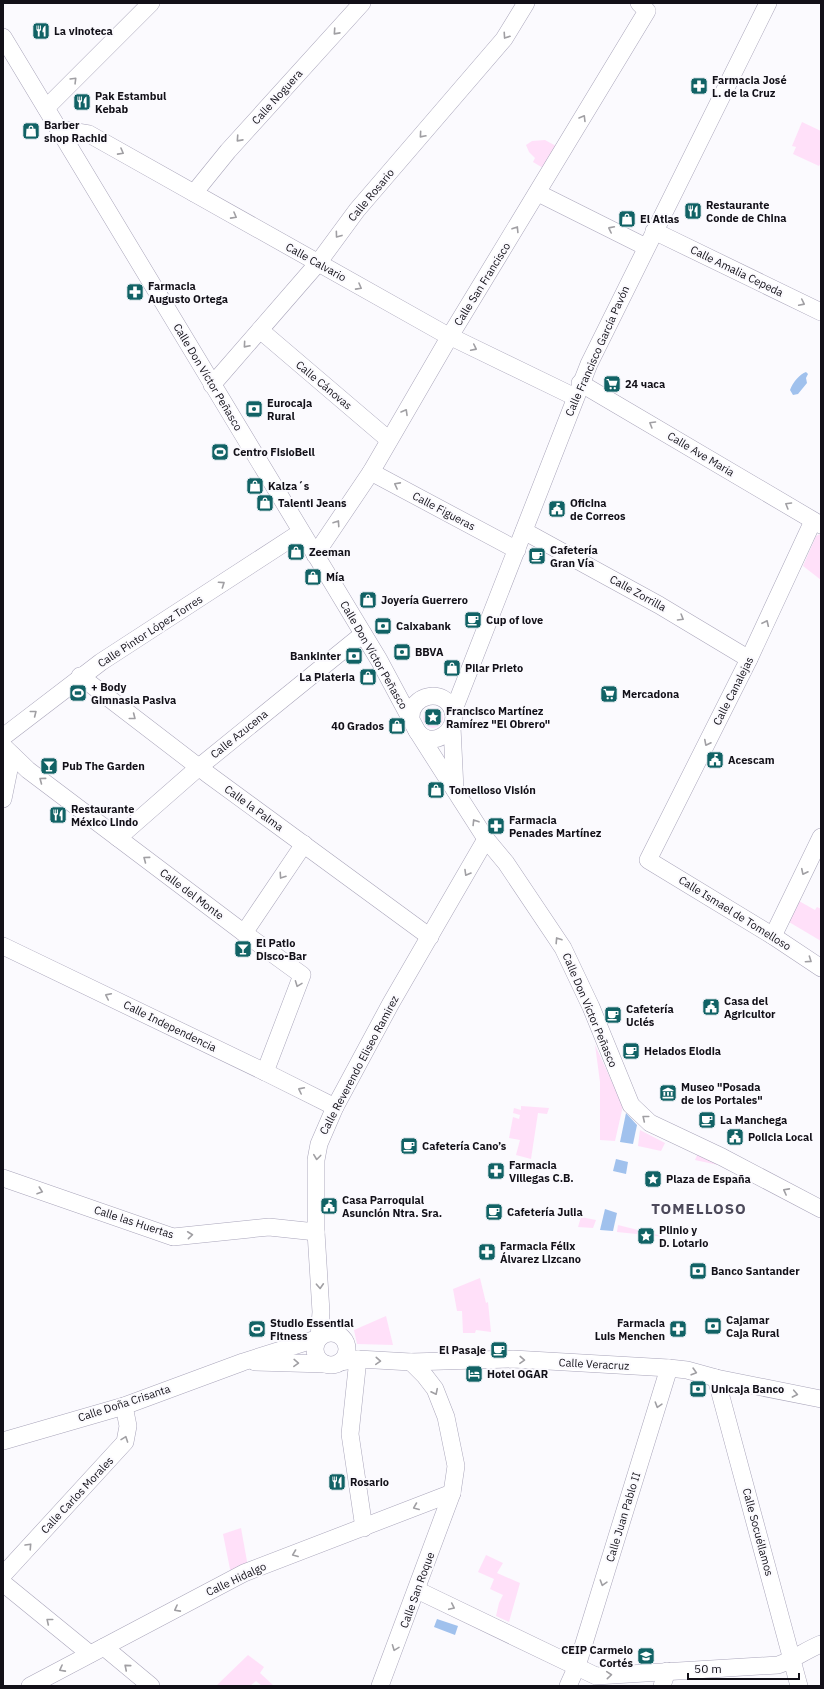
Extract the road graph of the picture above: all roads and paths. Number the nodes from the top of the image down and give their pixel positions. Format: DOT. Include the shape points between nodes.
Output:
graph roads {
  1 [pos="151,3"];
  2 [pos="362,3"];
  3 [pos="526,3"];
  4 [pos="768,3"];
  5 [pos="643,7"];
  6 [pos="3,37"];
  7 [pos="46,108"];
  8 [pos="59,129"];
  9 [pos="194,193"];
  10 [pos="538,193"];
  11 [pos="654,231"];
  12 [pos="646,247"];
  13 [pos="318,263"];
  14 [pos="821,312"];
  15 [pos="260,330"];
  16 [pos="450,336"];
  17 [pos="212,385"];
  18 [pos="578,390"];
  19 [pos="389,440"];
  20 [pos="371,472"];
  21 [pos="817,523"];
  22 [pos="524,531"];
  23 [pos="301,532"];
  24 [pos="517,550"];
  25 [pos="315,555"];
  26 [pos="363,634"];
  27 [pos="749,659"];
  28 [pos="80,676"];
  29 [pos="453,719"];
  30 [pos="414,725"];
  31 [pos="3,737"];
  32 [pos="8,751"];
  33 [pos="199,767"];
  34 [pos="455,790"];
  35 [pos="3,799"];
  36 [pos="821,837"];
  37 [pos="118,838"];
  38 [pos="486,839"];
  39 [pos="304,844"];
  40 [pos="648,860"];
  41 [pos="244,933"];
  42 [pos="430,936"];
  43 [pos="773,936"];
  44 [pos="3,946"];
  45 [pos="821,968"];
  46 [pos="265,1072"];
  47 [pos="335,1107"];
  48 [pos="3,1178"];
  49 [pos="821,1209"];
  50 [pos="316,1232"];
  51 [pos="319,1338"];
  52 [pos="358,1359"];
  53 [pos="243,1362"];
  54 [pos="411,1362"];
  55 [pos="332,1363"];
  56 [pos="669,1368"];
  57 [pos="716,1378"];
  58 [pos="821,1399"];
  59 [pos="124,1406"];
  60 [pos="3,1440"];
  61 [pos="452,1493"];
  62 [pos="364,1528"];
  63 [pos="3,1575"];
  64 [pos="3,1583"];
  65 [pos="417,1590"];
  66 [pos="821,1644"];
  67 [pos="97,1651"];
  68 [pos="793,1660"];
  69 [pos="577,1666"];
  70 [pos="664,1678"];
  71 [pos="30,1686"];
  72 [pos="151,1686"];
  73 [pos="380,1686"];
  74 [pos="568,1686"];
  75 [pos="799,1686"];
  7 -- 1 [label="street, one-way"];
  2 -- 9 [label="street, Calle Noguera, one-way" via="228,151"];
  3 -- 13 [label="street, Calle Rosario, one-way" via="504,39 357,210"];
  4 -- 11 [label="street, Calle Francisco García Pavón"];
  10 -- 5 [label="street, Calle San Francisco, one-way"];
  6 -- 7 [label="street, Calle Don Víctor Peñasco"];
  7 -- 8 [label="street, Calle Don Víctor Peñasco"];
  8 -- 9 [label="street, Calle Calvario, one-way" via="89,134"];
  8 -- 17 [label="street, Calle Don Víctor Peñasco"];
  9 -- 13 [label="street, Calle Calvario, one-way"];
  12 -- 10 [label="street, one-way"];
  16 -- 10 [label="street, Calle San Francisco, one-way"];
  11 -- 12 [label="street, Calle Francisco García Pavón"];
  11 -- 14 [label="street, Calle Amalia Cepeda, one-way"];
  12 -- 18 [label="street, Calle Francisco García Pavón"];
  13 -- 15 [label="street, Calle Rosario"];
  13 -- 16 [label="street, Calle Calvario, one-way"];
  15 -- 17 [label="street, Calle Rosario, one-way"];
  15 -- 19 [label="street, Calle Cánovas"];
  16 -- 18 [label="street, Calle Calvario, one-way"];
  19 -- 16 [label="street, Calle San Francisco, one-way"];
  17 -- 23 [label="street, Calle Don Víctor Peñasco"];
  21 -- 18 [label="street, Calle Ave Maria, one-way"];
  18 -- 22 [label="street, Calle Francisco García Pavón"];
  19 -- 20 [label="street, Calle San Francisco"];
  24 -- 20 [label="street, Calle Figueras, one-way"];
  25 -- 20 [label="street, Calle San Francisco, one-way"];
  27 -- 21 [label="street, Calle Canalejas, one-way"];
  22 -- 24 [label="street, Calle Francisco García Pavón"];
  22 -- 27 [label="street, Calle Zorrilla, one-way" via="659,605"];
  23 -- 25 [label="street, Calle Don Víctor Peñasco"];
  28 -- 23 [label="street, Calle Pintor López Torres, one-way"];
  24 -- 29 [label="street, Calle Francisco García Pavón"];
  25 -- 26 [label="street, Calle Don Víctor Peñasco"];
  26 -- 30 [label="street, Calle Don Víctor Peñasco"];
  26 -- 33 [label="street, Calle Azucena"];
  27 -- 40 [label="street, Calle Canalejas, one-way"];
  31 -- 28 [label="street, Calle Pintor López Torres, one-way"];
  28 -- 33 [label="street, Calle la Palma, one-way"];
  29 -- 30 [label="street" via="448,733 435,739 421,736"];
  29 -- 30 [label="street" via="445,700 432,696 418,701 411,713"];
  29 -- 34 [label="street"];
  30 -- 34 [label="street, Calle Don Víctor Peñasco"];
  32 -- 35 [label="street"];
  37 -- 32 [label="street, Calle del Monte, one-way"];
  33 -- 37 [label="street, Calle Azucena"];
  33 -- 39 [label="street, Calle la Palma"];
  38 -- 34 [label="street, Calle Don Víctor Peñasco, one-way"];
  36 -- 43 [label="street, one-way"];
  41 -- 37 [label="street, Calle del Monte, one-way"];
  38 -- 42 [label="street, Calle Reverendo Eliseo Ramirez, one-way"];
  49 -- 38 [label="street, Calle Don Víctor Peñasco, one-way" via="650,1123 631,1105 591,1007 563,948 506,863"];
  39 -- 41 [label="street, one-way"];
  39 -- 42 [label="street, Calle la Palma"];
  40 -- 43 [label="street, Calle Ismael de Tomelloso"];
  41 -- 46 [label="street, Calle del Monte, one-way" via="302,975"];
  42 -- 47 [label="street, Calle Reverendo Eliseo Ramirez"];
  43 -- 45 [label="street, Calle Ismael de Tomelloso, one-way"];
  46 -- 44 [label="street, Calle Independencia, one-way"];
  47 -- 46 [label="street, Calle Independencia, one-way"];
  47 -- 50 [label="street, Calle Reverendo Eliseo Ramirez, one-way" via="319,1144 316,1160"];
  48 -- 50 [label="street, Calle las Huertas, one-way" via="173,1237 270,1228"];
  50 -- 51 [label="street, Calle Reverendo Eliseo Ramirez, one-way" via="321,1312"];
  51 -- 53 [label="street, Calle Doña Crisanta"];
  51 -- 55 [label="street" via="315,1353 320,1362"];
  51 -- 55 [label="street, Calle Doña Crisanta" via="329,1333 343,1338 346,1353"];
  52 -- 54 [label="street, Calle Veracruz, one-way"];
  52 -- 55 [label="street, Calle Veracruz"];
  52 -- 62 [label="street" via="350,1434"];
  53 -- 55 [label="street, Calle Doña Crisanta, one-way"];
  53 -- 59 [label="street, Calle Doña Crisanta"];
  54 -- 56 [label="street, Calle Veracruz, one-way" via="513,1359"];
  54 -- 61 [label="street, Calle San Roque, one-way" via="434,1389 446,1417 456,1466"];
  56 -- 57 [label="street, Calle Veracruz, one-way"];
  56 -- 69 [label="street, Calle Juan Pablo II, one-way"];
  57 -- 58 [label="street, Calle Veracruz, one-way"];
  57 -- 68 [label="street, Calle Socuéllamos"];
  59 -- 60 [label="street, Calle Doña Crisanta"];
  63 -- 59 [label="street, Calle Carlos Morales, one-way" via="124,1442 128,1426"];
  61 -- 62 [label="street, Calle Hidalgo, one-way"];
  61 -- 65 [label="street, Calle San Roque"];
  62 -- 67 [label="street, Calle Hidalgo, one-way" via="244,1573"];
  67 -- 64 [label="street, one-way"];
  65 -- 69 [label="street, one-way"];
  65 -- 73 [label="street, Calle San Roque, one-way"];
  66 -- 68 [label="street"];
  67 -- 71 [label="street, Calle Hidalgo, one-way"];
  72 -- 67 [label="street, one-way"];
  68 -- 70 [label="street" via="778,1665"];
  68 -- 75 [label="street, Calle Socuéllamos"];
  69 -- 70 [label="street, one-way" via="596,1676"];
  69 -- 74 [label="street, Calle Juan Pablo II"];
}
